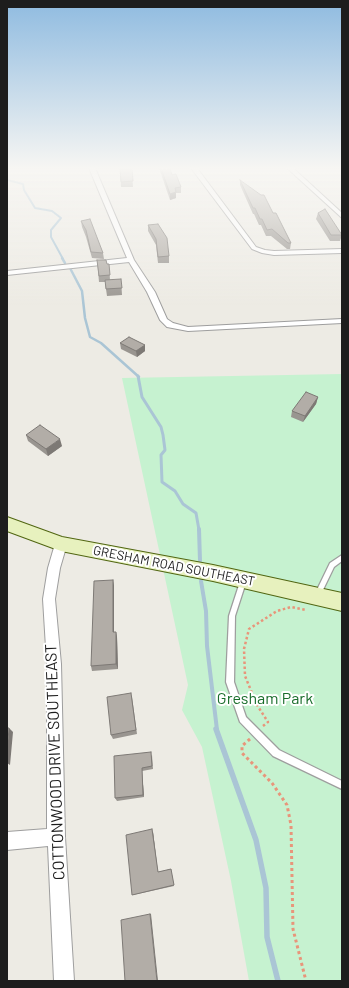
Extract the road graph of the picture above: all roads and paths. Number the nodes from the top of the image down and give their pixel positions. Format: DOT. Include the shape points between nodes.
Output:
graph roads {
  1 [pos="112,214"];
  2 [pos="229,214"];
  3 [pos="342,251"];
  4 [pos="131,260"];
  5 [pos="7,273"];
  6 [pos="342,322"];
  7 [pos="7,524"];
  8 [pos="61,544"];
  9 [pos="342,558"];
  10 [pos="244,580"];
  11 [pos="342,602"];
  12 [pos="315,604"];
  13 [pos="268,722"];
  14 [pos="242,746"];
  15 [pos="342,785"];
  16 [pos="56,837"];
  17 [pos="7,841"];
  18 [pos="64,981"];
  19 [pos="306,981"];
  1 -- 4 [label="street"];
  2 -- 3 [label="street" via="254,248 264,252"];
  4 -- 5 [label="street"];
  4 -- 6 [label="street" via="164,320 175,327 188,329"];
  7 -- 8 [label="street, GRESHAM ROAD SOUTHEAST"];
  8 -- 10 [label="street, GRESHAM ROAD SOUTHEAST"];
  8 -- 16 [label="street, COTTONWOOD DRIVE SOUTHEAST" via="49,599 54,664"];
  9 -- 12 [label="lane" via="332,565"];
  10 -- 12 [label="street, GRESHAM ROAD SOUTHEAST"];
  10 -- 15 [label="lane" via="232,616 230,682 243,719 276,753"];
  11 -- 12 [label="street, GRESHAM ROAD SOUTHEAST"];
  12 -- 13 [label="path" via="277,611 249,629 244,649 245,676 257,705"];
  14 -- 19 [label="path" via="242,753 272,783 287,805 291,825 294,928"];
  16 -- 17 [label="street"];
  16 -- 18 [label="street, COTTONWOOD DRIVE SOUTHEAST"];
}
